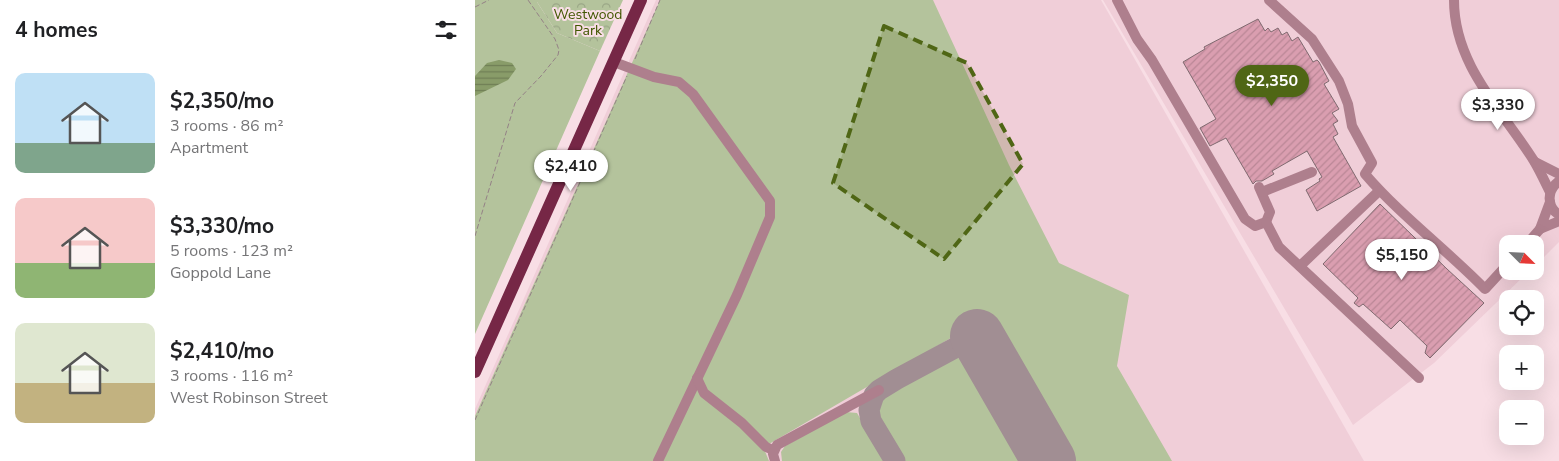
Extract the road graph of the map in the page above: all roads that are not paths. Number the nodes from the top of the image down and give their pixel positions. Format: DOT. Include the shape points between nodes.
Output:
graph roads {
  1 [pos="641,0"];
  2 [pos="1117,0"];
  3 [pos="1269,0"];
  4 [pos="1454,0"];
  5 [pos="614,62"];
  6 [pos="1534,162"];
  7 [pos="1312,172"];
  8 [pos="1559,174"];
  9 [pos="1559,181"];
  10 [pos="1379,191"];
  11 [pos="1550,197"];
  12 [pos="1559,215"];
  13 [pos="1559,221"];
  14 [pos="1266,222"];
  15 [pos="1540,229"];
  16 [pos="1535,235"];
  17 [pos="1300,266"];
  18 [pos="1499,274"];
  19 [pos="475,372"];
  20 [pos="697,378"];
  21 [pos="1419,378"];
  22 [pos="879,390"];
  23 [pos="774,456"];
  24 [pos="658,461"];
  1 -- 5 [label="main road"];
  2 -- 14 [label="street" via="1245,219 1255,226"];
  3 -- 10 [label="street" via="1312,39 1339,81 1352,126 1372,163 1365,174"];
  4 -- 6 [label="street" via="1454,14 1468,62 1481,87"];
  5 -- 19 [label="main road"];
  5 -- 20 [label="street" via="654,77 679,82 693,94 770,201 770,217"];
  6 -- 8 [label="street"];
  6 -- 11 [label="street"];
  7 -- 14 [label="street" via="1260,190 1270,212"];
  9 -- 11 [label="street"];
  10 -- 17 [label="street"];
  10 -- 18 [label="street" via="1485,289"];
  11 -- 12 [label="street" via="1552,208"];
  11 -- 15 [label="street"];
  13 -- 15 [label="street"];
  14 -- 17 [label="street" via="1279,247"];
  15 -- 16 [label="street"];
  17 -- 21 [label="street"];
  20 -- 23 [label="street" via="704,393 742,423"];
  20 -- 24 [label="street"];
  22 -- 23 [label="street" via="777,445"];
}
